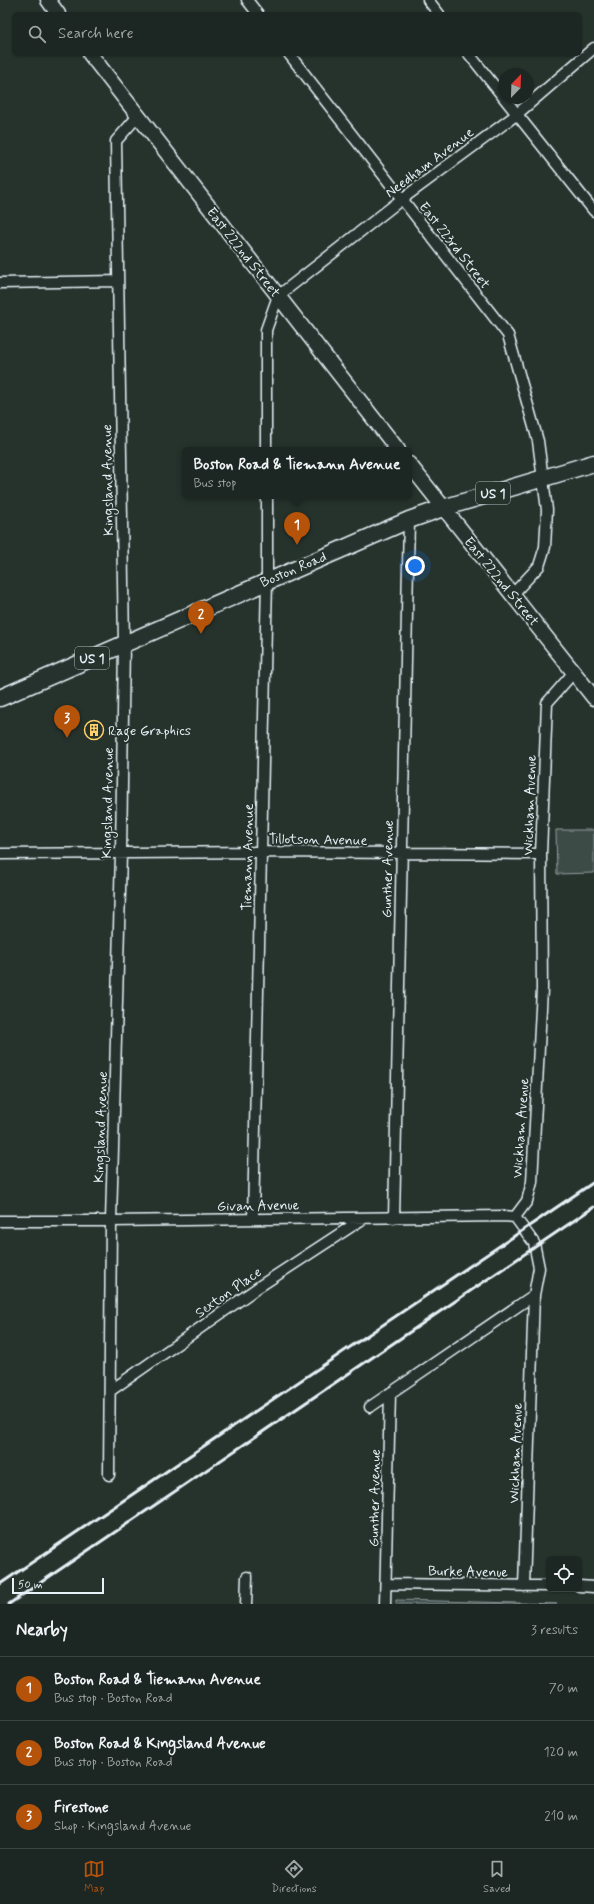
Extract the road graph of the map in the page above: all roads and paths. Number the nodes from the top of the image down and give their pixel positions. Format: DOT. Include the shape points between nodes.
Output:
graph roads {
  1 [pos="48,0"];
  2 [pos="247,0"];
  3 [pos="428,0"];
  4 [pos="57,12"];
  5 [pos="256,12"];
  6 [pos="437,12"];
  7 [pos="594,48"];
  8 [pos="92,56"];
  9 [pos="291,56"];
  10 [pos="471,56"];
  11 [pos="516,114"];
  12 [pos="138,116"];
  13 [pos="402,199"];
  14 [pos="594,211"];
  15 [pos="117,281"];
  16 [pos="0,283"];
  17 [pos="278,296"];
  18 [pos="266,447"];
  19 [pos="396,447"];
  20 [pos="594,463"];
  21 [pos="412,468"];
  22 [pos="542,479"];
  23 [pos="267,499"];
  24 [pos="443,508"];
  25 [pos="408,520"];
  26 [pos="267,580"];
  27 [pos="513,594"];
  28 [pos="124,644"];
  29 [pos="574,672"];
  30 [pos="0,698"];
  31 [pos="594,698"];
  32 [pos="261,852"];
  33 [pos="0,854"];
  34 [pos="121,854"];
  35 [pos="402,854"];
  36 [pos="541,854"];
  37 [pos="516,1217"];
  38 [pos="364,1218"];
  39 [pos="394,1218"];
  40 [pos="253,1219"];
  41 [pos="0,1221"];
  42 [pos="111,1221"];
  43 [pos="534,1295"];
  44 [pos="110,1391"];
  45 [pos="390,1393"];
  46 [pos="370,1407"];
  47 [pos="109,1475"];
  48 [pos="247,1577"];
  49 [pos="386,1584"];
  50 [pos="524,1586"];
  51 [pos="546,1586"];
  52 [pos="582,1586"];
  53 [pos="594,1587"];
  54 [pos="246,1604"];
  55 [pos="385,1604"];
  1 -- 4 [label="street"];
  2 -- 5 [label="street"];
  3 -- 6 [label="street"];
  7 -- 11 [label="street, Needham Avenue"];
  8 -- 12 [label="street, East 222nd Street"];
  9 -- 13 [label="street, East 223rd Street"];
  10 -- 11 [label="street"];
  11 -- 13 [label="street, Needham Avenue"];
  11 -- 14 [label="street"];
  12 -- 15 [label="street, Kingsland Avenue" via="116,141"];
  12 -- 17 [label="street, East 222nd Street"];
  13 -- 17 [label="street, Needham Avenue"];
  13 -- 22 [label="street, East 223rd Street" via="508,335 538,441"];
  15 -- 16 [label="street"];
  15 -- 28 [label="street, Kingsland Avenue"];
  17 -- 18 [label="street" via="266,330"];
  17 -- 19 [label="street, East 222nd Street"];
  20 -- 22 [label="main road, Boston Road / US 1"];
  21 -- 24 [label="street, East 222nd Street"];
  22 -- 24 [label="main road, Boston Road / US 1"];
  22 -- 27 [label="street" via="547,510 545,547 539,566"];
  23 -- 26 [label="street, Tiemann Avenue"];
  24 -- 25 [label="main road, Boston Road / US 1"];
  24 -- 27 [label="street, East 222nd Street"];
  25 -- 26 [label="main road, Boston Road / US 1"];
  25 -- 35 [label="street, Gunther Avenue"];
  26 -- 28 [label="main road, Boston Road / US 1"];
  26 -- 32 [label="street, Tiemann Avenue"];
  27 -- 29 [label="street, East 222nd Street"];
  28 -- 30 [label="main road, Boston Road / US 1"];
  28 -- 34 [label="street, Kingsland Avenue"];
  29 -- 31 [label="street, East 222nd Street"];
  29 -- 36 [label="street, Wickham Avenue" via="546,703"];
  32 -- 34 [label="street, Tillotson Avenue"];
  32 -- 35 [label="street, Tillotson Avenue"];
  32 -- 40 [label="street, Tiemann Avenue"];
  33 -- 34 [label="street, Tillotson Avenue"];
  34 -- 42 [label="street, Kingsland Avenue"];
  35 -- 36 [label="street, Tillotson Avenue"];
  35 -- 39 [label="street, Gunther Avenue"];
  36 -- 37 [label="street, Wickham Avenue" via="542,989 532,1182 527,1201"];
  37 -- 39 [label="street, Givan Avenue"];
  37 -- 43 [label="street, Wickham Avenue" via="534,1243 539,1268"];
  38 -- 39 [label="street, Givan Avenue"];
  38 -- 40 [label="street, Givan Avenue"];
  38 -- 44 [label="street, Sexton Place" via="260,1286"];
  40 -- 42 [label="street, Givan Avenue"];
  41 -- 42 [label="street, Givan Avenue"];
  42 -- 44 [label="street, Kingsland Avenue"];
  43 -- 45 [label="street"];
  43 -- 50 [label="street, Wickham Avenue"];
  44 -- 47 [label="street, Kingsland Avenue"];
  45 -- 46 [label="street"];
  45 -- 49 [label="street, Gunther Avenue"];
  48 -- 54 [label="street"];
  49 -- 50 [label="street, Burke Avenue"];
  49 -- 55 [label="street, Gunther Avenue"];
  50 -- 51 [label="street, Burke Avenue"];
  52 -- 53 [label="street"];
}
